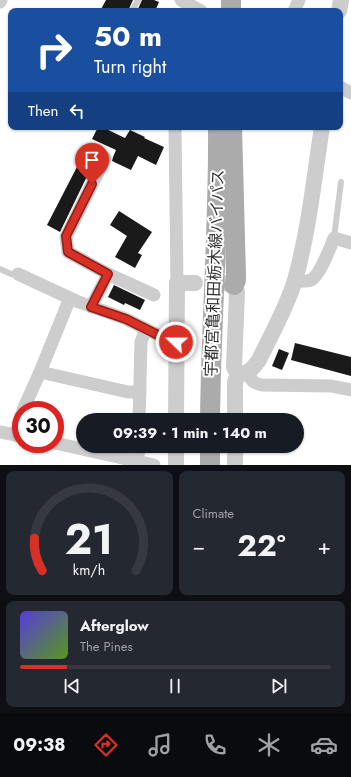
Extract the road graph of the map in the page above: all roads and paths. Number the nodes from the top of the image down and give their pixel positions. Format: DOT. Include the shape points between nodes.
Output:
graph roads {
  1 [pos="181,0"];
  2 [pos="196,8"];
  3 [pos="176,130"];
  4 [pos="322,130"];
  5 [pos="225,133"];
  6 [pos="105,158"];
  7 [pos="341,182"];
  8 [pos="334,238"];
  9 [pos="351,243"];
  10 [pos="0,269"];
  11 [pos="18,274"];
  12 [pos="108,274"];
  13 [pos="294,281"];
  14 [pos="177,283"];
  15 [pos="195,283"];
  16 [pos="229,284"];
  17 [pos="154,295"];
  18 [pos="70,298"];
  19 [pos="91,307"];
  20 [pos="146,329"];
  21 [pos="176,342"];
  22 [pos="40,372"];
  23 [pos="243,373"];
  24 [pos="351,390"];
  25 [pos="140,392"];
  26 [pos="27,401"];
  27 [pos="139,413"];
  28 [pos="176,413"];
  29 [pos="210,413"];
  30 [pos="235,413"];
  31 [pos="0,432"];
  32 [pos="12,435"];
  33 [pos="64,446"];
  34 [pos="138,453"];
  35 [pos="176,453"];
  36 [pos="235,453"];
  37 [pos="118,461"];
  38 [pos="136,461"];
  39 [pos="154,465"];
  40 [pos="176,465"];
  41 [pos="235,465"];
  1 -- 2 [label="street"];
  3 -- 14 [label="street"];
  4 -- 13 [label="street" via="308,218"];
  5 -- 16 [label="main road" via="236,275 236,280"];
  5 -- 29 [label="main road, 宇都宮亀和田栃木線バイパス" via="217,218"];
  6 -- 12 [label="street" via="66,236 68,252"];
  7 -- 8 [label="lane"];
  8 -- 9 [label="street"];
  8 -- 13 [label="street" via="327,256 312,279"];
  10 -- 11 [label="lane"];
  11 -- 18 [label="street"];
  12 -- 17 [label="street"];
  12 -- 19 [label="street"];
  13 -- 23 [label="street" via="286,304 259,360 254,367"];
  14 -- 15 [label="street"];
  14 -- 21 [label="street"];
  16 -- 23 [label="street" via="237,292 234,367"];
  18 -- 19 [label="street"];
  18 -- 22 [label="street"];
  19 -- 20 [label="street"];
  20 -- 21 [label="street"];
  20 -- 25 [label="street" via="141,342"];
  21 -- 28 [label="street"];
  22 -- 25 [label="street" via="128,392"];
  22 -- 26 [label="street"];
  23 -- 24 [label="street" via="262,385 331,386"];
  23 -- 30 [label="street" via="235,382"];
  25 -- 27 [label="street"];
  31 -- 32 [label="street"];
  33 -- 37 [label="street"];
  34 -- 38 [label="street"];
  35 -- 40 [label="street"];
  36 -- 41 [label="street"];
  37 -- 38 [label="street"];
  38 -- 39 [label="street"];
}
